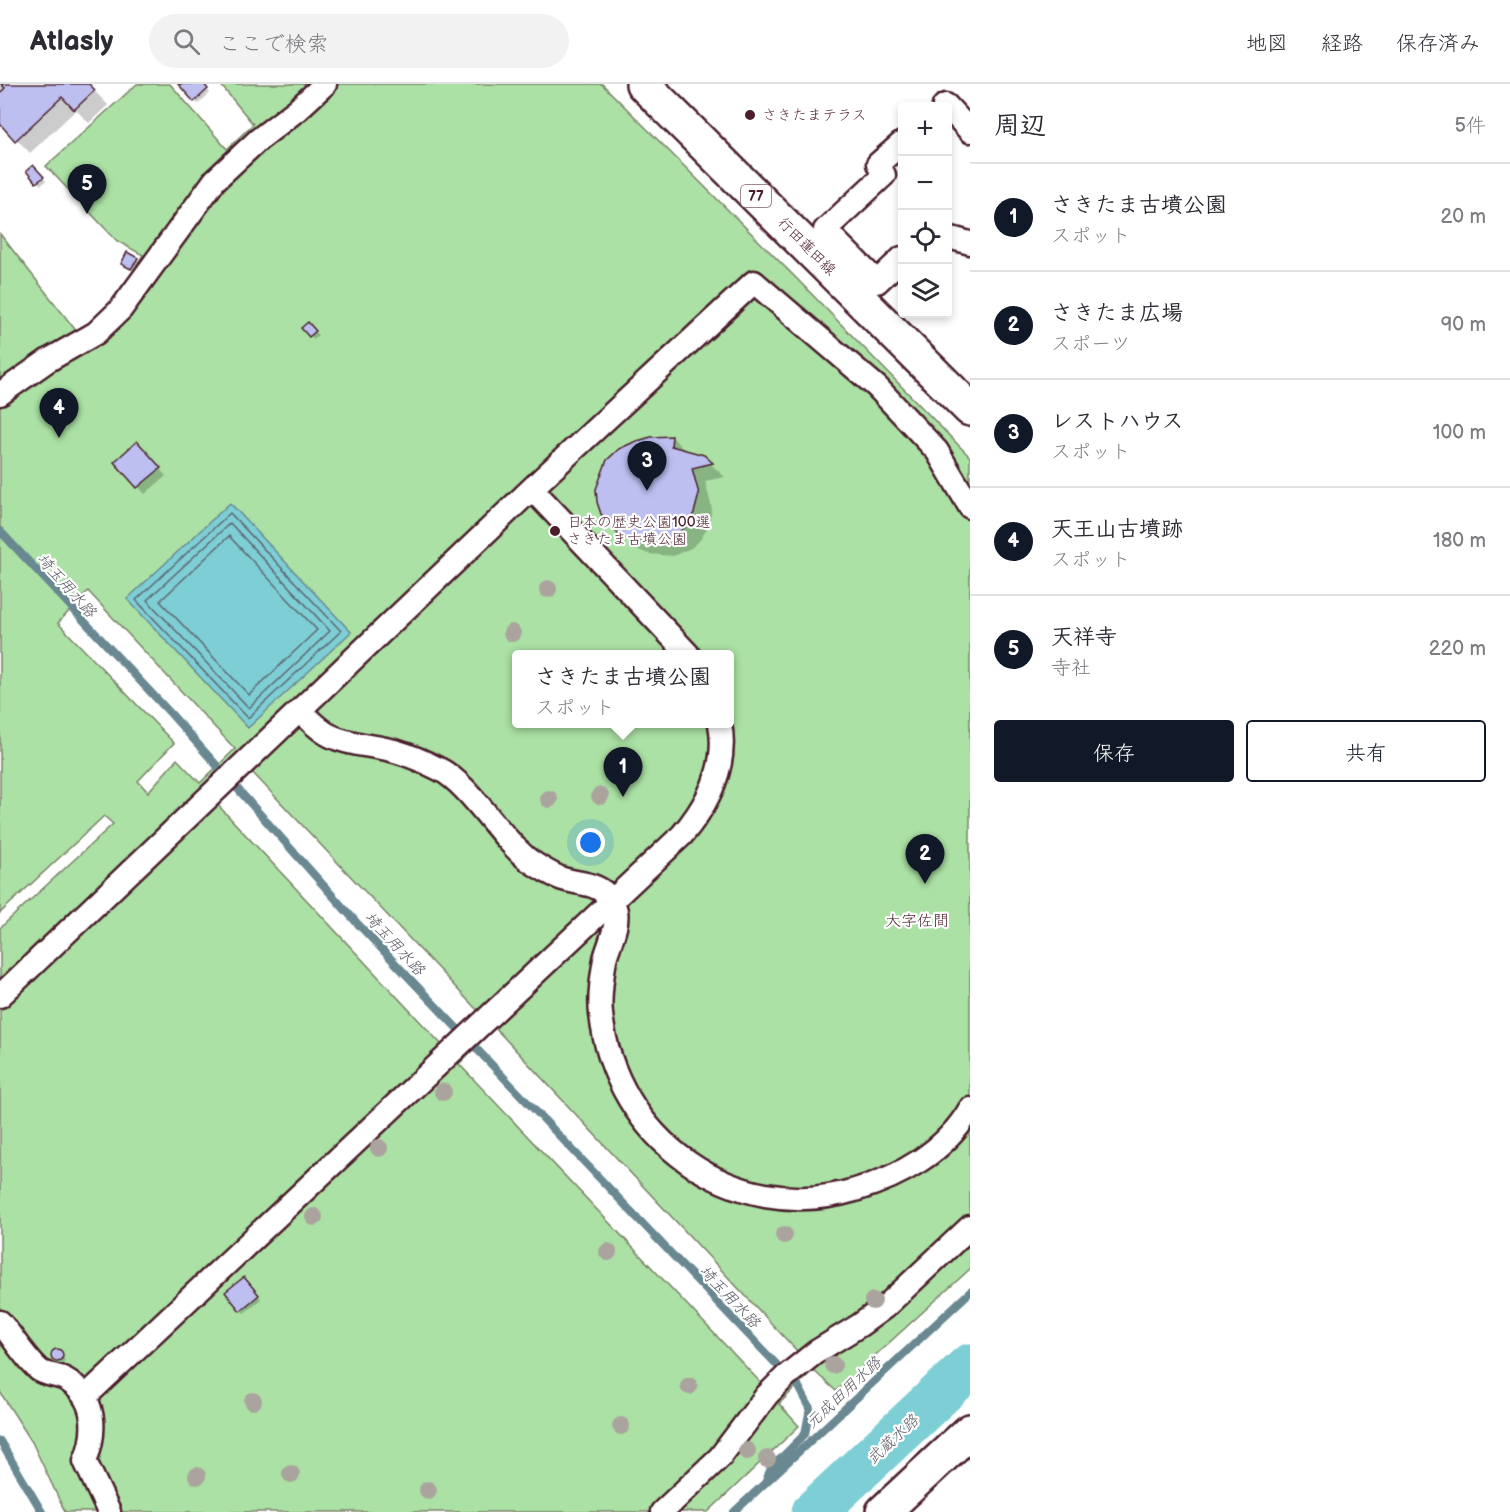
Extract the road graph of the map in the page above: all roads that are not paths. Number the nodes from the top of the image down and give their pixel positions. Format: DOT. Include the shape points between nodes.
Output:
graph roads {
  1 [pos="325,84"];
  2 [pos="643,84"];
  3 [pos="952,111"];
  4 [pos="970,130"];
  5 [pos="898,147"];
  6 [pos="952,238"];
  7 [pos="970,243"];
  8 [pos="898,263"];
  9 [pos="0,394"];
  10 [pos="970,409"];
  11 [pos="532,489"];
  12 [pos="970,507"];
  13 [pos="684,650"];
  14 [pos="300,711"];
  15 [pos="721,728"];
  16 [pos="611,900"];
  17 [pos="0,996"];
  18 [pos="970,1109"];
  19 [pos="970,1227"];
  20 [pos="0,1322"];
  21 [pos="85,1397"];
  22 [pos="970,1431"];
  23 [pos="109,1512"];
  24 [pos="662,1512"];
  25 [pos="883,1512"];
  1 -- 9 [label="street" via="215,180 121,309 96,333"];
  2 -- 10 [label="main road, 行田蓮田線 / 77"];
  3 -- 4 [label="street"];
  5 -- 8 [label="street" via="878,164 884,175 825,230 877,282"];
  6 -- 7 [label="street"];
  11 -- 12 [label="street" via="754,282 884,395 937,451"];
  11 -- 13 [label="street"];
  11 -- 14 [label="street"];
  14 -- 16 [label="street" via="329,736 399,752 442,771 529,861 560,878 596,886"];
  14 -- 17 [label="street"];
  15 -- 16 [label="street" via="717,779 695,819"];
  16 -- 18 [label="street" via="617,913 601,989 610,1059 637,1112 657,1137 695,1167 716,1179 763,1194 812,1199 837,1195 878,1183 912,1167 950,1136"];
  16 -- 21 [label="street"];
  19 -- 24 [label="street" via="886,1306 786,1376 720,1457"];
  20 -- 21 [label="street" via="40,1371 71,1383"];
  21 -- 23 [label="street" via="93,1413 94,1428 85,1461"];
  22 -- 25 [label="main road"];
}
